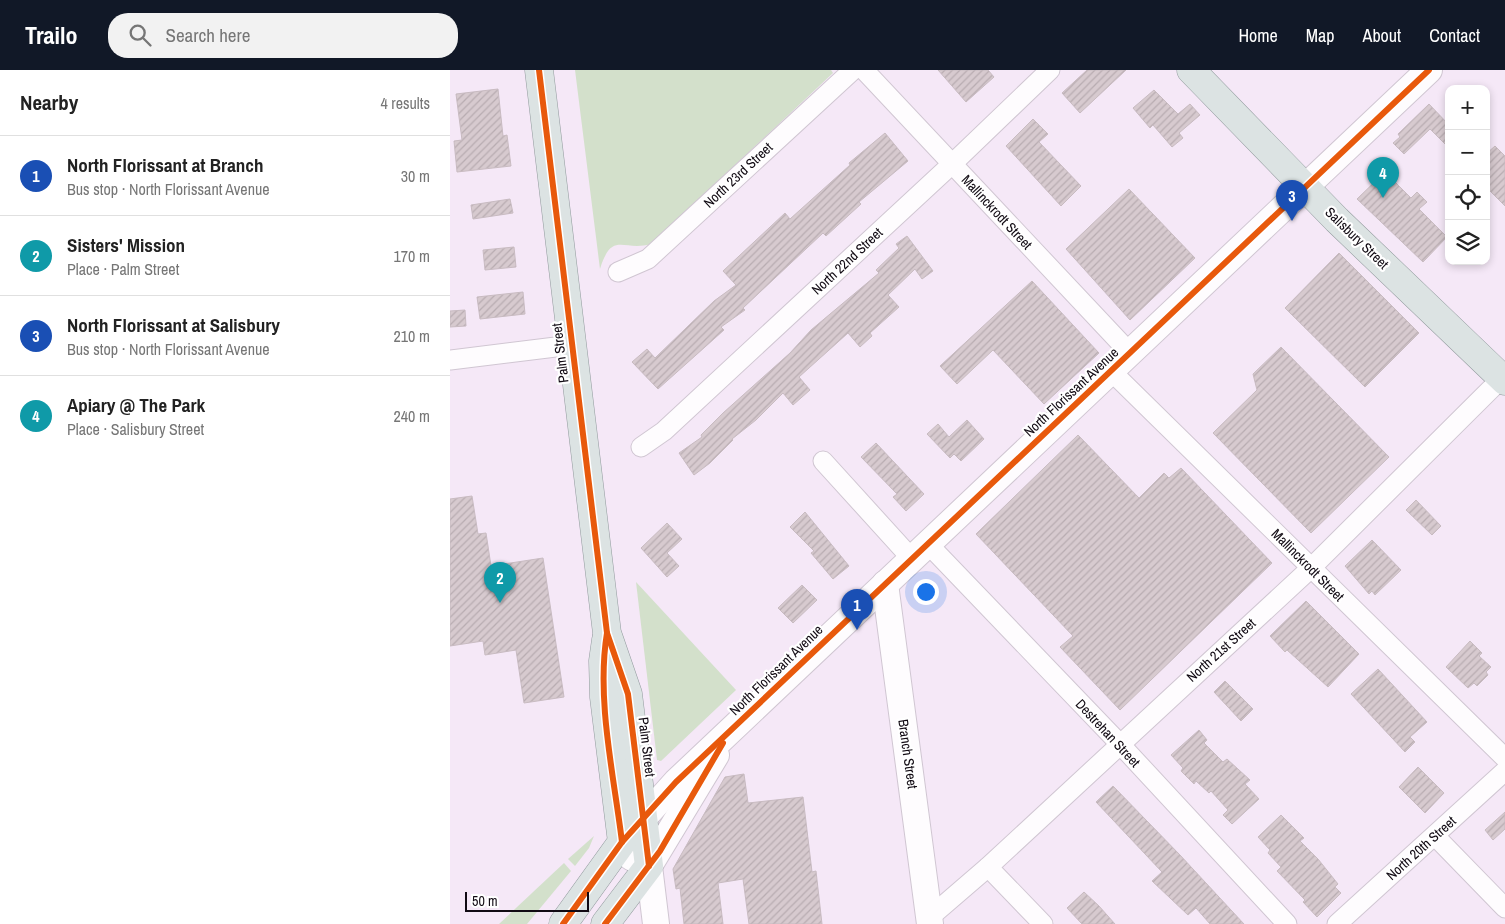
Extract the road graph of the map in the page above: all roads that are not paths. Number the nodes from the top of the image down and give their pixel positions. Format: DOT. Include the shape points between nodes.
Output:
graph roads {
  1 [pos="539,70"];
  2 [pos="853,70"];
  3 [pos="864,70"];
  4 [pos="1050,70"];
  5 [pos="1191,70"];
  6 [pos="1429,70"];
  7 [pos="952,164"];
  8 [pos="1305,188"];
  9 [pos="618,272"];
  10 [pos="572,345"];
  11 [pos="450,360"];
  12 [pos="1121,362"];
  13 [pos="1504,378"];
  14 [pos="641,447"];
  15 [pos="823,461"];
  16 [pos="920,551"];
  17 [pos="1311,568"];
  18 [pos="885,584"];
  19 [pos="607,634"];
  20 [pos="730,732"];
  21 [pos="1119,743"];
  22 [pos="1505,758"];
  23 [pos="1505,771"];
  24 [pos="643,818"];
  25 [pos="1434,836"];
  26 [pos="622,842"];
  27 [pos="649,866"];
  28 [pos="988,867"];
  29 [pos="1505,908"];
  30 [pos="930,920"];
  31 [pos="563,924"];
  32 [pos="605,924"];
  33 [pos="656,924"];
  34 [pos="1043,924"];
  35 [pos="1286,924"];
  36 [pos="1337,924"];
  1 -- 10 [label="main road, Palm Street"];
  2 -- 9 [label="street, North 23rd Street" via="648,258"];
  3 -- 7 [label="street, Mallinckrodt Street"];
  4 -- 7 [label="street, North 22nd Street"];
  5 -- 8 [label="main road, Salisbury Street"];
  6 -- 8 [label="main road, North Florissant Avenue"];
  7 -- 12 [label="street, Mallinckrodt Street"];
  7 -- 14 [label="street, North 22nd Street" via="664,430"];
  8 -- 12 [label="main road, North Florissant Avenue"];
  8 -- 13 [label="main road, Salisbury Street"];
  10 -- 11 [label="street"];
  10 -- 19 [label="main road, Palm Street"];
  12 -- 16 [label="main road, North Florissant Avenue"];
  12 -- 17 [label="street, Mallinckrodt Street"];
  13 -- 17 [label="street, North 21st Street"];
  15 -- 16 [label="street"];
  16 -- 18 [label="main road, North Florissant Avenue"];
  16 -- 21 [label="street, Destrehan Street"];
  17 -- 21 [label="street, North 21st Street"];
  17 -- 22 [label="street, Mallinckrodt Street"];
  18 -- 20 [label="main road, North Florissant Avenue"];
  18 -- 30 [label="main road, Branch Street"];
  19 -- 24 [label="main road, Palm Street" via="628,694"];
  19 -- 26 [label="main road, Palm Street" via="602,661 603,680"];
  20 -- 24 [label="main road, North Florissant Avenue"];
  20 -- 27 [label="main road, North Florissant Avenue"];
  21 -- 28 [label="street, North 21st Street"];
  21 -- 35 [label="street, Destrehan Street"];
  23 -- 25 [label="street, North 20th Street"];
  24 -- 26 [label="main road, North Florissant Avenue"];
  24 -- 27 [label="main road, Palm Street"];
  25 -- 29 [label="street"];
  25 -- 36 [label="street, North 20th Street"];
  26 -- 27 [label="main road" via="631,857"];
  26 -- 31 [label="main road, North Florissant Avenue"];
  27 -- 32 [label="main road, North Florissant Avenue"];
  27 -- 33 [label="main road, Palm Street"];
  28 -- 30 [label="street, North 21st Street"];
  28 -- 34 [label="street"];
}
